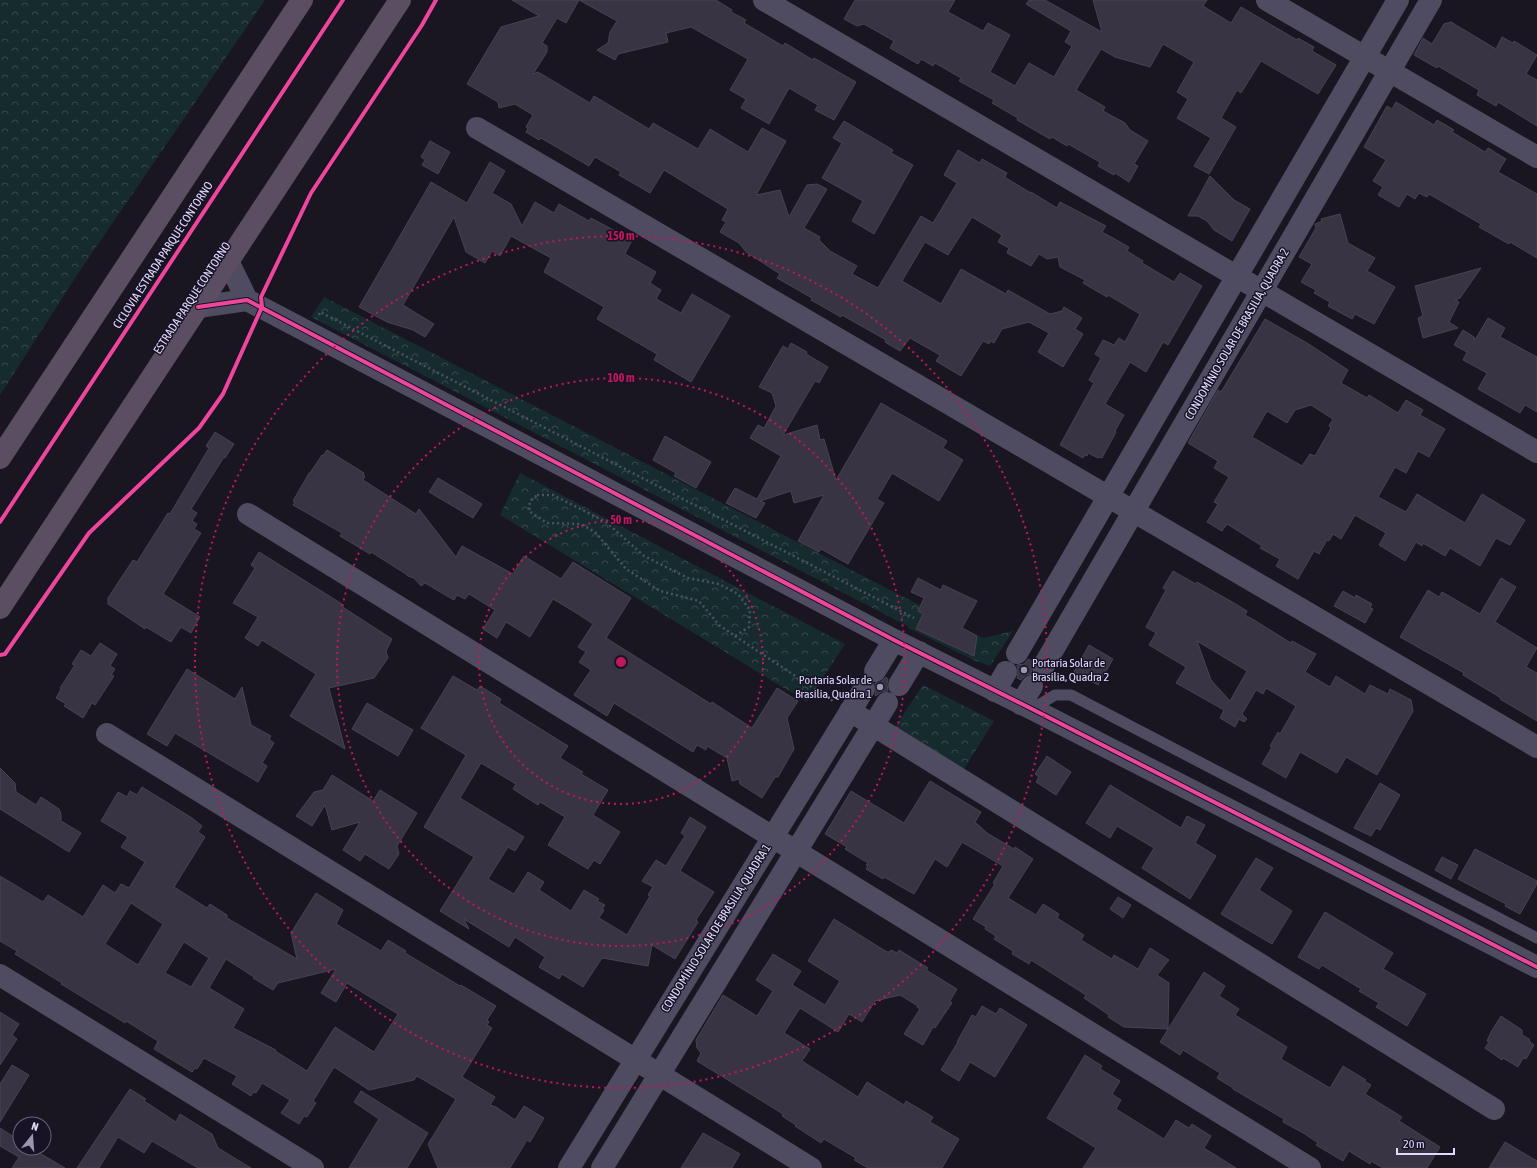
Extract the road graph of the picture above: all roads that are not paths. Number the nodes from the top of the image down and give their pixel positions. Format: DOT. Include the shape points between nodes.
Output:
graph roads {
  1 [pos="302,0"];
  2 [pos="400,0"];
  3 [pos="764,0"];
  4 [pos="1267,0"];
  5 [pos="1398,0"];
  6 [pos="1431,0"];
  7 [pos="1364,57"];
  8 [pos="1389,72"];
  9 [pos="477,128"];
  10 [pos="1537,157"];
  11 [pos="228,260"];
  12 [pos="1237,275"];
  13 [pos="1262,290"];
  14 [pos="247,300"];
  15 [pos="198,307"];
  16 [pos="1537,452"];
  17 [pos="0,458"];
  18 [pos="1108,496"];
  19 [pos="1134,511"];
  20 [pos="248,514"];
  21 [pos="0,608"];
  22 [pos="894,640"];
  23 [pos="919,652"];
  24 [pos="1006,672"];
  25 [pos="871,676"];
  26 [pos="896,690"];
  27 [pos="995,691"];
  28 [pos="1028,700"];
  29 [pos="850,711"];
  30 [pos="873,726"];
  31 [pos="107,734"];
  32 [pos="1537,746"];
  33 [pos="772,837"];
  34 [pos="796,852"];
  35 [pos="1537,938"];
  36 [pos="1537,967"];
  37 [pos="0,975"];
  38 [pos="636,1060"];
  39 [pos="659,1075"];
  40 [pos="1494,1109"];
  41 [pos="313,1168"];
  42 [pos="569,1168"];
  43 [pos="602,1168"];
  44 [pos="811,1168"];
  45 [pos="1310,1168"];
  1 -- 17 [label="highway"];
  2 -- 11 [label="highway, ESTRADA PARQUE CONTORNO"];
  3 -- 12 [label="street"];
  4 -- 7 [label="street"];
  5 -- 7 [label="street"];
  6 -- 8 [label="street, CONDOMÍNIO SOLAR DE BRASILIA, QUADRA 2"];
  7 -- 8 [label="street"];
  7 -- 12 [label="street"];
  8 -- 10 [label="street"];
  8 -- 13 [label="street, CONDOMÍNIO SOLAR DE BRASILIA, QUADRA 2"];
  9 -- 18 [label="street"];
  11 -- 14 [label="street"];
  11 -- 15 [label="highway, ESTRADA PARQUE CONTORNO"];
  12 -- 13 [label="street"];
  12 -- 18 [label="street"];
  13 -- 16 [label="street"];
  13 -- 19 [label="street, CONDOMÍNIO SOLAR DE BRASILIA, QUADRA 2"];
  14 -- 15 [label="street"];
  14 -- 22 [label="street"];
  15 -- 21 [label="highway, ESTRADA PARQUE CONTORNO"];
  18 -- 19 [label="street"];
  18 -- 19 [label="street, CONDOMÍNIO SOLAR DE BRASILIA, QUADRA 2" via="1021,646 1047,660"];
  19 -- 32 [label="street"];
  20 -- 33 [label="street"];
  22 -- 23 [label="street"];
  22 -- 25 [label="street, CONDOMÍNIO SOLAR DE BRASILIA, QUADRA 1"];
  23 -- 26 [label="street"];
  23 -- 27 [label="street"];
  24 -- 27 [label="street"];
  25 -- 26 [label="street"];
  25 -- 29 [label="street, CONDOMÍNIO SOLAR DE BRASILIA, QUADRA 1"];
  26 -- 30 [label="street"];
  27 -- 28 [label="street"];
  28 -- 35 [label="lane" via="1071,695"];
  28 -- 36 [label="street"];
  29 -- 30 [label="street"];
  29 -- 33 [label="street, CONDOMÍNIO SOLAR DE BRASILIA, QUADRA 1"];
  30 -- 34 [label="street"];
  30 -- 40 [label="street"];
  31 -- 38 [label="street"];
  33 -- 34 [label="street"];
  33 -- 38 [label="street, CONDOMÍNIO SOLAR DE BRASILIA, QUADRA 1"];
  34 -- 39 [label="street"];
  34 -- 45 [label="street"];
  37 -- 41 [label="street"];
  38 -- 39 [label="street"];
  38 -- 42 [label="street, CONDOMÍNIO SOLAR DE BRASILIA, QUADRA 1"];
  39 -- 43 [label="street"];
  39 -- 44 [label="street"];
}
